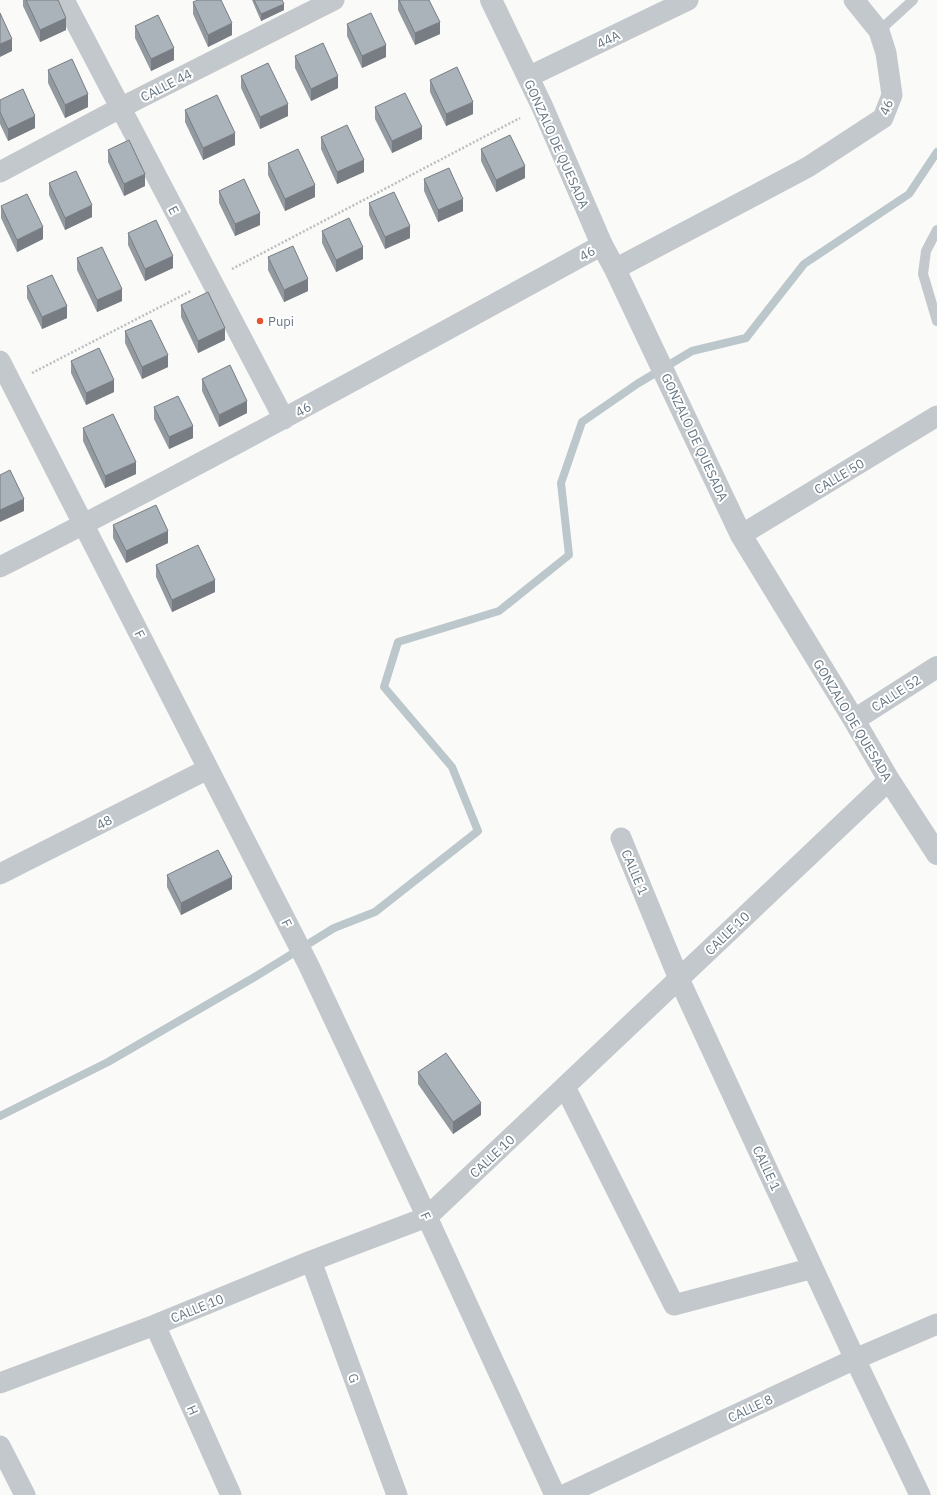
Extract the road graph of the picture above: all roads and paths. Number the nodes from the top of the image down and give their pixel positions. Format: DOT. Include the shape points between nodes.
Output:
graph roads {
  1 [pos="64,0"];
  2 [pos="334,0"];
  3 [pos="491,0"];
  4 [pos="688,0"];
  5 [pos="854,0"];
  6 [pos="912,0"];
  7 [pos="879,31"];
  8 [pos="528,78"];
  9 [pos="542,106"];
  10 [pos="120,108"];
  11 [pos="0,172"];
  12 [pos="937,230"];
  13 [pos="602,245"];
  14 [pos="615,269"];
  15 [pos="211,280"];
  16 [pos="937,322"];
  17 [pos="0,361"];
  18 [pos="12,384"];
  19 [pos="937,416"];
  20 [pos="284,419"];
  21 [pos="84,525"];
  22 [pos="742,535"];
  23 [pos="0,567"];
  24 [pos="937,667"];
  25 [pos="854,720"];
  26 [pos="208,769"];
  27 [pos="889,780"];
  28 [pos="621,838"];
  29 [pos="937,854"];
  30 [pos="0,874"];
  31 [pos="679,978"];
  32 [pos="565,1087"];
  33 [pos="427,1217"];
  34 [pos="311,1261"];
  35 [pos="813,1268"];
  36 [pos="937,1324"];
  37 [pos="155,1325"];
  38 [pos="855,1359"];
  39 [pos="0,1383"];
  40 [pos="0,1446"];
  41 [pos="26,1495"];
  42 [pos="231,1495"];
  43 [pos="397,1495"];
  44 [pos="555,1495"];
  45 [pos="564,1495"];
  46 [pos="920,1495"];
  1 -- 10 [label="street, E"];
  2 -- 10 [label="street, CALLE 44"];
  3 -- 8 [label="street, GONZALO DE QUESADA"];
  4 -- 8 [label="street, 44A"];
  5 -- 7 [label="street"];
  6 -- 7 [label="lane"];
  7 -- 14 [label="street, 46" via="886,52 892,95 883,118 808,167"];
  8 -- 9 [label="street, GONZALO DE QUESADA"];
  9 -- 13 [label="street, GONZALO DE QUESADA"];
  9 -- 15 [label="path"];
  10 -- 11 [label="street, CALLE 44"];
  10 -- 15 [label="street, E"];
  12 -- 16 [label="lane" via="926,251 923,274"];
  13 -- 14 [label="street, GONZALO DE QUESADA"];
  13 -- 20 [label="street, 46"];
  14 -- 22 [label="street, GONZALO DE QUESADA"];
  15 -- 18 [label="path"];
  15 -- 20 [label="street, E"];
  17 -- 18 [label="street, F"];
  18 -- 21 [label="street, F"];
  19 -- 22 [label="street, CALLE 50"];
  20 -- 21 [label="street, 46"];
  21 -- 23 [label="street, 46"];
  21 -- 26 [label="street, F"];
  22 -- 25 [label="street, GONZALO DE QUESADA"];
  24 -- 25 [label="street, CALLE 52"];
  25 -- 27 [label="street, GONZALO DE QUESADA"];
  26 -- 30 [label="street, 48"];
  26 -- 33 [label="street, F" via="309,966"];
  27 -- 29 [label="street, GONZALO DE QUESADA"];
  27 -- 31 [label="street, CALLE 10"];
  28 -- 31 [label="street, CALLE 1"];
  31 -- 32 [label="street, CALLE 10"];
  31 -- 35 [label="street, CALLE 1"];
  32 -- 33 [label="street, CALLE 10"];
  32 -- 35 [label="street" via="674,1305"];
  33 -- 34 [label="street, CALLE 10"];
  33 -- 44 [label="street, F"];
  34 -- 37 [label="street, CALLE 10"];
  34 -- 43 [label="street, G"];
  35 -- 38 [label="street, CALLE 1"];
  36 -- 38 [label="street, CALLE 8"];
  37 -- 39 [label="street, CALLE 10"];
  37 -- 42 [label="street, H"];
  38 -- 45 [label="street, CALLE 8"];
  38 -- 46 [label="street, CALLE 1"];
  40 -- 41 [label="street"];
}
